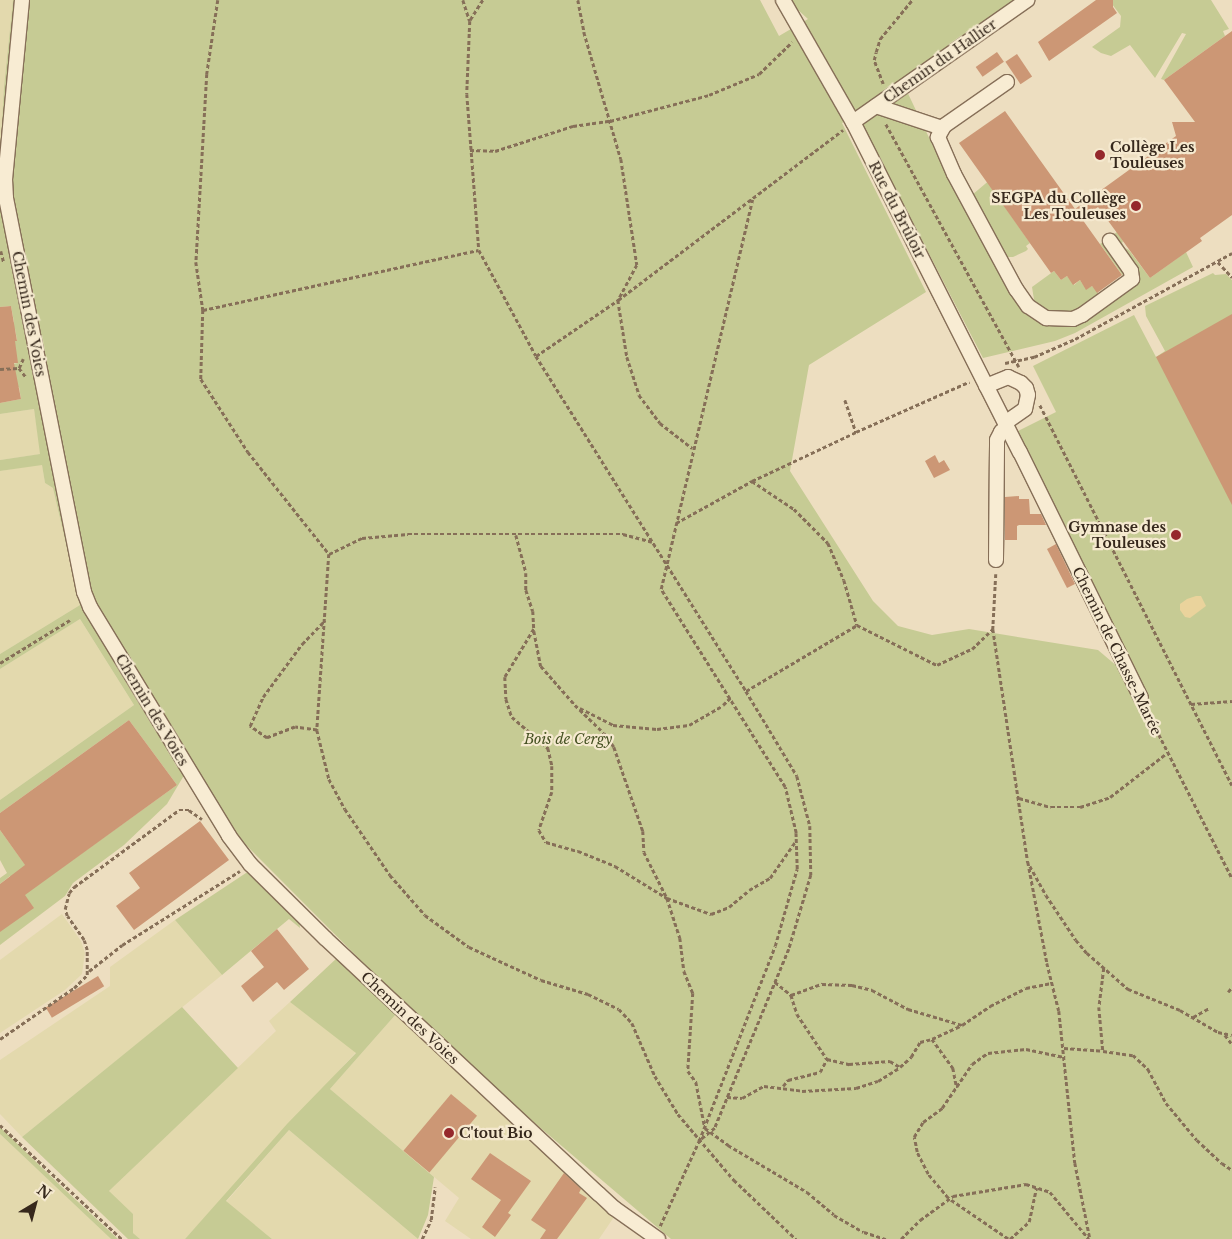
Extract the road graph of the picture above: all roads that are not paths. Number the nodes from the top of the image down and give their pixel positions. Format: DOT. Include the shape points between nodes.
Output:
graph roads {
  1 [pos="22,0"];
  2 [pos="783,0"];
  3 [pos="1027,0"];
  4 [pos="1007,82"];
  5 [pos="876,106"];
  6 [pos="853,122"];
  7 [pos="942,128"];
  8 [pos="1110,241"];
  9 [pos="983,380"];
  10 [pos="1006,424"];
  11 [pos="996,560"];
  12 [pos="1140,698"];
  13 [pos="657,1238"];
  1 -- 13 [label="street, Chemin des Voies" via="5,179 6,198 82,582 90,607 229,836 251,865 332,945 614,1208"];
  2 -- 6 [label="street, Rue du Brûloir"];
  3 -- 5 [label="street, Chemin du Hallier"];
  4 -- 7 [label="street"];
  5 -- 6 [label="street, Chemin du Hallier"];
  5 -- 7 [label="street"];
  6 -- 9 [label="street, Rue du Brûloir"];
  7 -- 8 [label="street" via="938,137 994,252 1016,290 1039,315 1058,320 1082,316 1131,281 1131,271"];
  9 -- 10 [label="street, Rue du Brûloir"];
  9 -- 10 [label="street" via="1008,377 1021,382 1026,388 1025,409"];
  10 -- 11 [label="street" via="997,440"];
  10 -- 12 [label="street, Chemin de Chasse-Marée"];
}
